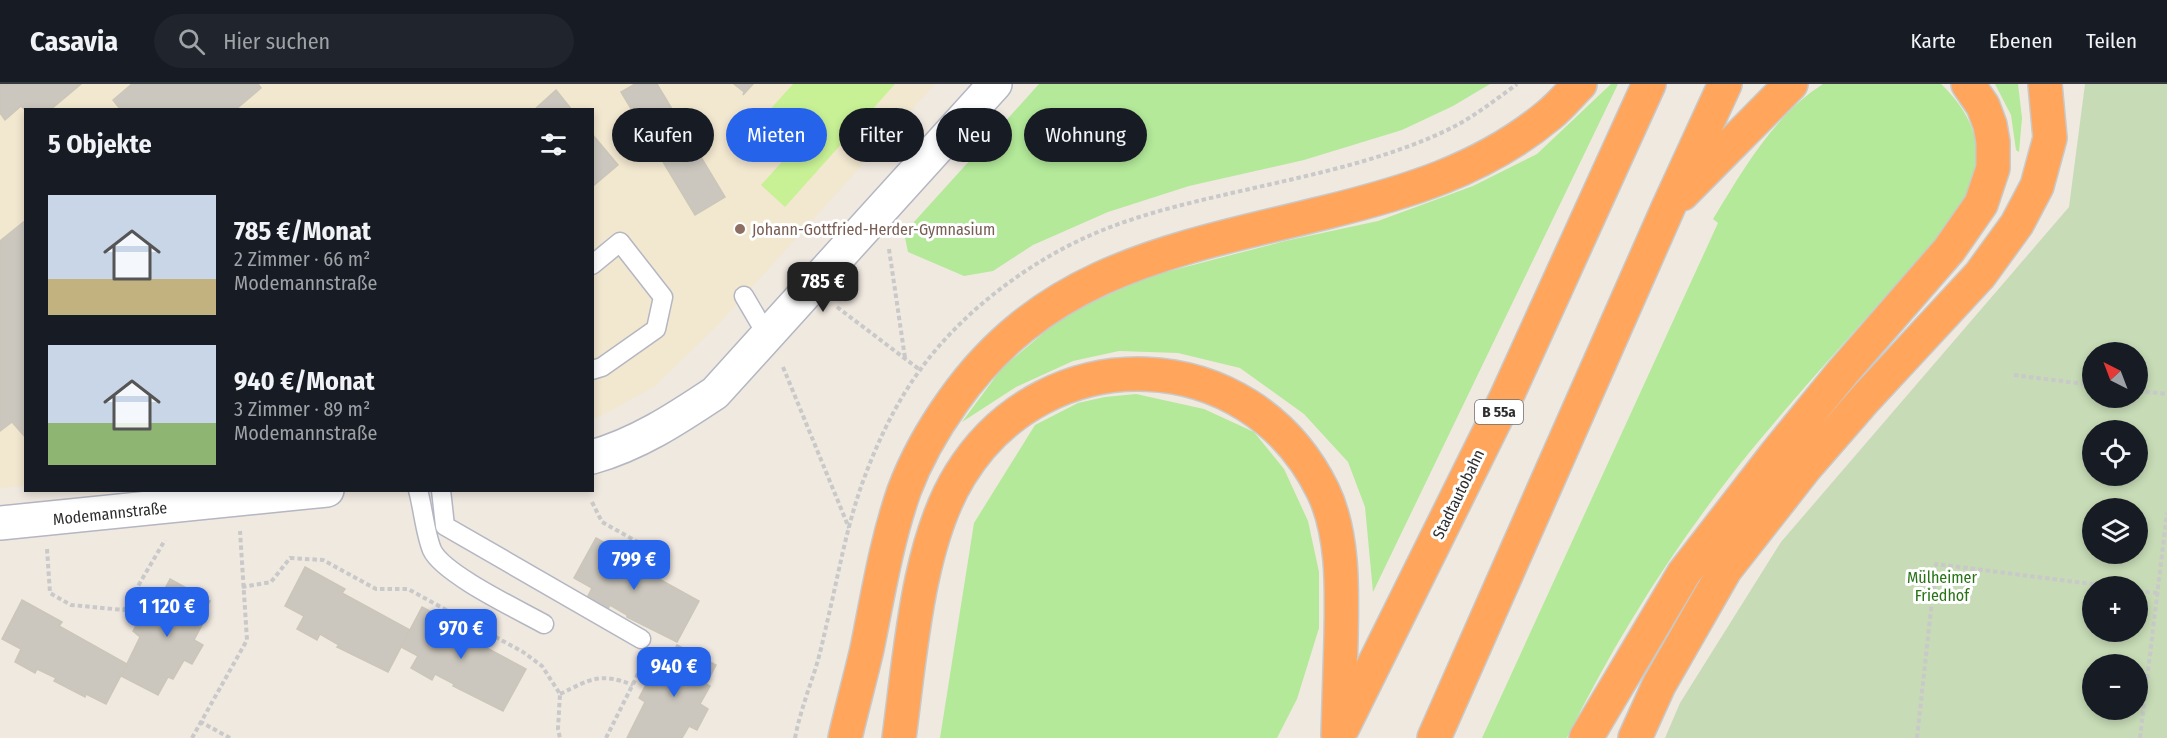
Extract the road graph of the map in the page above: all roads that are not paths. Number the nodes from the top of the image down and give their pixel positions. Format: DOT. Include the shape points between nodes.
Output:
graph roads {
  1 [pos="995,84"];
  2 [pos="1580,84"];
  3 [pos="1649,84"];
  4 [pos="1725,84"];
  5 [pos="1791,84"];
  6 [pos="1968,84"];
  7 [pos="2045,84"];
  8 [pos="1668,208"];
  9 [pos="594,263"];
  10 [pos="744,296"];
  11 [pos="768,337"];
  12 [pos="594,369"];
  13 [pos="594,456"];
  14 [pos="308,492"];
  15 [pos="418,492"];
  16 [pos="441,492"];
  17 [pos="0,523"];
  18 [pos="544,624"];
  19 [pos="641,639"];
  20 [pos="1338,737"];
  21 [pos="845,738"];
  22 [pos="898,738"];
  23 [pos="1434,738"];
  24 [pos="1586,738"];
  25 [pos="1635,738"];
  1 -- 11 [label="street"];
  2 -- 21 [label="highway" via="1552,113 1521,136 1441,178 1394,196 1204,242 1123,268 1050,305 1005,340 946,410 905,489 887,544"];
  3 -- 20 [label="highway, Stadtautobahn / B 55a" via="1506,398"];
  4 -- 8 [label="highway"];
  5 -- 8 [label="highway"];
  6 -- 24 [label="highway" via="1983,106 1993,142 1993,168 1981,204 1949,250 1842,373 1684,573"];
  7 -- 25 [label="highway" via="2050,138 2037,186 2017,224 1980,275 1805,468 1725,570 1659,685"];
  8 -- 23 [label="highway"];
  9 -- 12 [label="lane" via="620,242 663,297 656,329"];
  10 -- 11 [label="lane"];
  11 -- 13 [label="street" via="715,393 669,424 617,450"];
  14 -- 17 [label="street, Modemannstraße"];
  15 -- 18 [label="lane" via="433,551 446,566"];
  16 -- 19 [label="lane" via="445,526"];
  20 -- 22 [label="highway" via="1342,581 1331,513 1314,474 1282,433 1237,399 1180,379 1124,374 1082,380 1023,408 975,451 958,477 944,506 928,558"];
}
